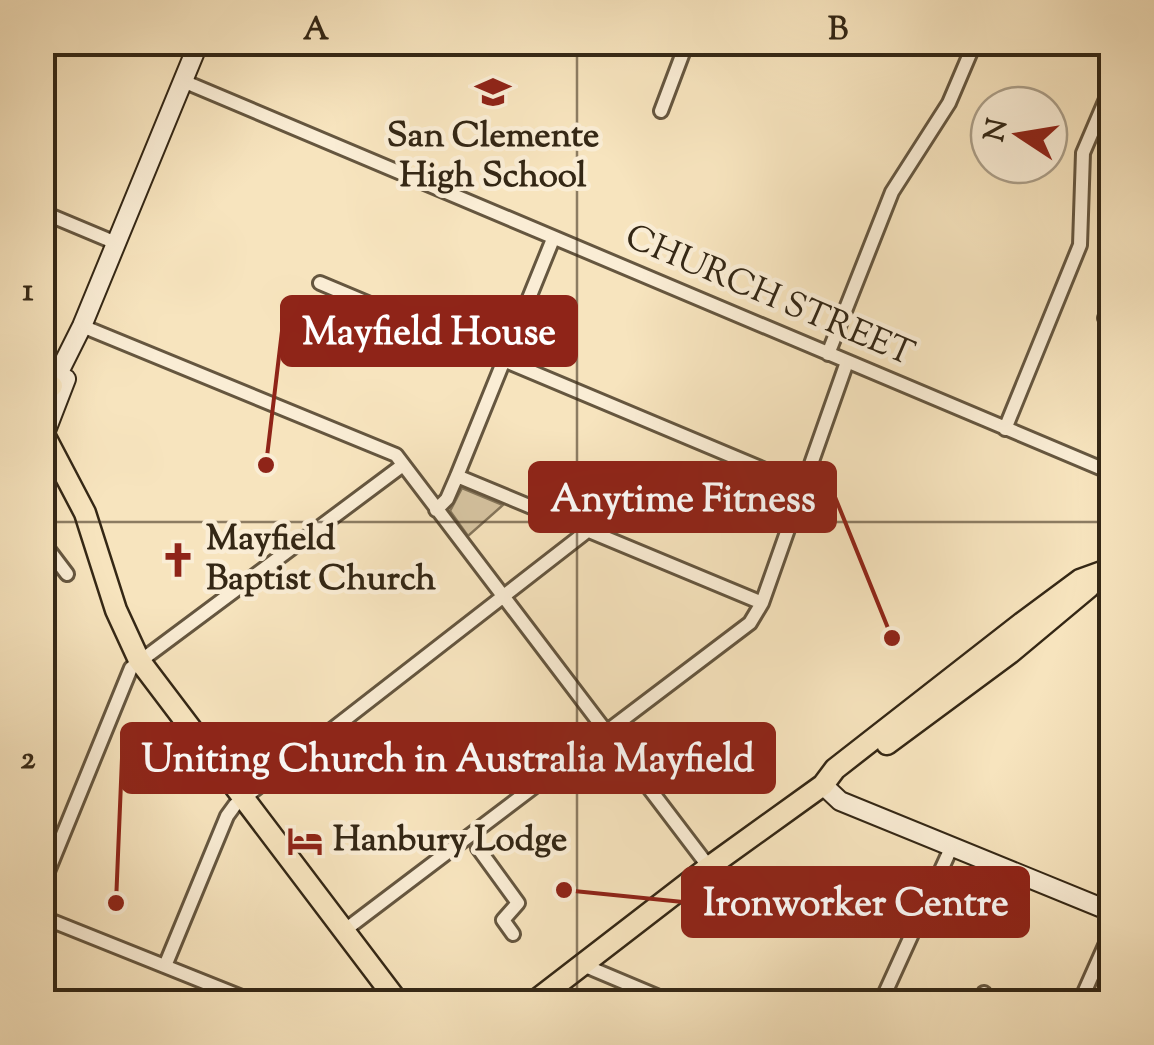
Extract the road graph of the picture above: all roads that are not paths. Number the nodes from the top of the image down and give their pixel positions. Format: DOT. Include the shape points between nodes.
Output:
graph roads {
  1 [pos="199,42"];
  2 [pos="688,42"];
  3 [pos="974,42"];
  4 [pos="183,80"];
  5 [pos="1112,85"];
  6 [pos="661,111"];
  7 [pos="42,212"];
  8 [pos="553,238"];
  9 [pos="116,242"];
  10 [pos="320,283"];
  11 [pos="82,326"];
  12 [pos="828,354"];
  13 [pos="503,361"];
  14 [pos="847,362"];
  15 [pos="47,390"];
  16 [pos="42,406"];
  17 [pos="1006,428"];
  18 [pos="46,444"];
  19 [pos="404,465"];
  20 [pos="1112,473"];
  21 [pos="457,476"];
  22 [pos="803,486"];
  23 [pos="436,510"];
  24 [pos="586,532"];
  25 [pos="42,541"];
  26 [pos="1108,569"];
  27 [pos="68,574"];
  28 [pos="503,598"];
  29 [pos="762,603"];
  30 [pos="139,660"];
  31 [pos="604,732"];
  32 [pos="822,785"];
  33 [pos="244,797"];
  34 [pos="952,846"];
  35 [pos="478,848"];
  36 [pos="709,868"];
  37 [pos="42,886"];
  38 [pos="1112,912"];
  39 [pos="42,917"];
  40 [pos="344,930"];
  41 [pos="1112,930"];
  42 [pos="513,934"];
  43 [pos="583,965"];
  44 [pos="165,966"];
  45 [pos="254,1002"];
  46 [pos="398,1002"];
  47 [pos="534,1002"];
  48 [pos="670,1002"];
  49 [pos="881,1002"];
  50 [pos="1080,1002"];
  1 -- 4 [label="street"];
  2 -- 6 [label="street"];
  3 -- 12 [label="street" via="949,103 892,192"];
  4 -- 8 [label="street, CHURCH STREET"];
  4 -- 9 [label="street"];
  5 -- 17 [label="street" via="1083,153 1080,245"];
  7 -- 9 [label="street"];
  8 -- 12 [label="street, CHURCH STREET"];
  8 -- 13 [label="street"];
  9 -- 11 [label="street"];
  10 -- 13 [label="street"];
  11 -- 15 [label="street"];
  11 -- 18 [label="street"];
  11 -- 19 [label="street" via="387,450"];
  12 -- 14 [label="street, CHURCH STREET"];
  13 -- 21 [label="street"];
  13 -- 22 [label="street"];
  14 -- 17 [label="street, CHURCH STREET"];
  14 -- 22 [label="street"];
  15 -- 16 [label="street"];
  17 -- 20 [label="street, CHURCH STREET"];
  18 -- 30 [label="main road" via="86,513"];
  19 -- 23 [label="street"];
  19 -- 30 [label="street"];
  21 -- 23 [label="street"];
  21 -- 24 [label="street"];
  22 -- 29 [label="street"];
  23 -- 28 [label="street"];
  24 -- 28 [label="street"];
  24 -- 29 [label="street"];
  25 -- 27 [label="street"];
  26 -- 32 [label="main road" via="1080,580 977,656"];
  28 -- 31 [label="street"];
  28 -- 33 [label="street"];
  29 -- 31 [label="street" via="735,636"];
  30 -- 33 [label="main road"];
  30 -- 37 [label="street" via="128,672"];
  31 -- 36 [label="street"];
  31 -- 40 [label="street"];
  32 -- 34 [label="street" via="840,801"];
  32 -- 36 [label="main road"];
  33 -- 40 [label="main road"];
  33 -- 44 [label="street" via="227,816"];
  34 -- 38 [label="street"];
  34 -- 49 [label="street"];
  35 -- 42 [label="street" via="524,904 504,920"];
  36 -- 43 [label="main road"];
  39 -- 44 [label="street"];
  40 -- 46 [label="main road"];
  41 -- 50 [label="street"];
  43 -- 47 [label="main road"];
  43 -- 48 [label="street"];
  44 -- 45 [label="street"];
}
